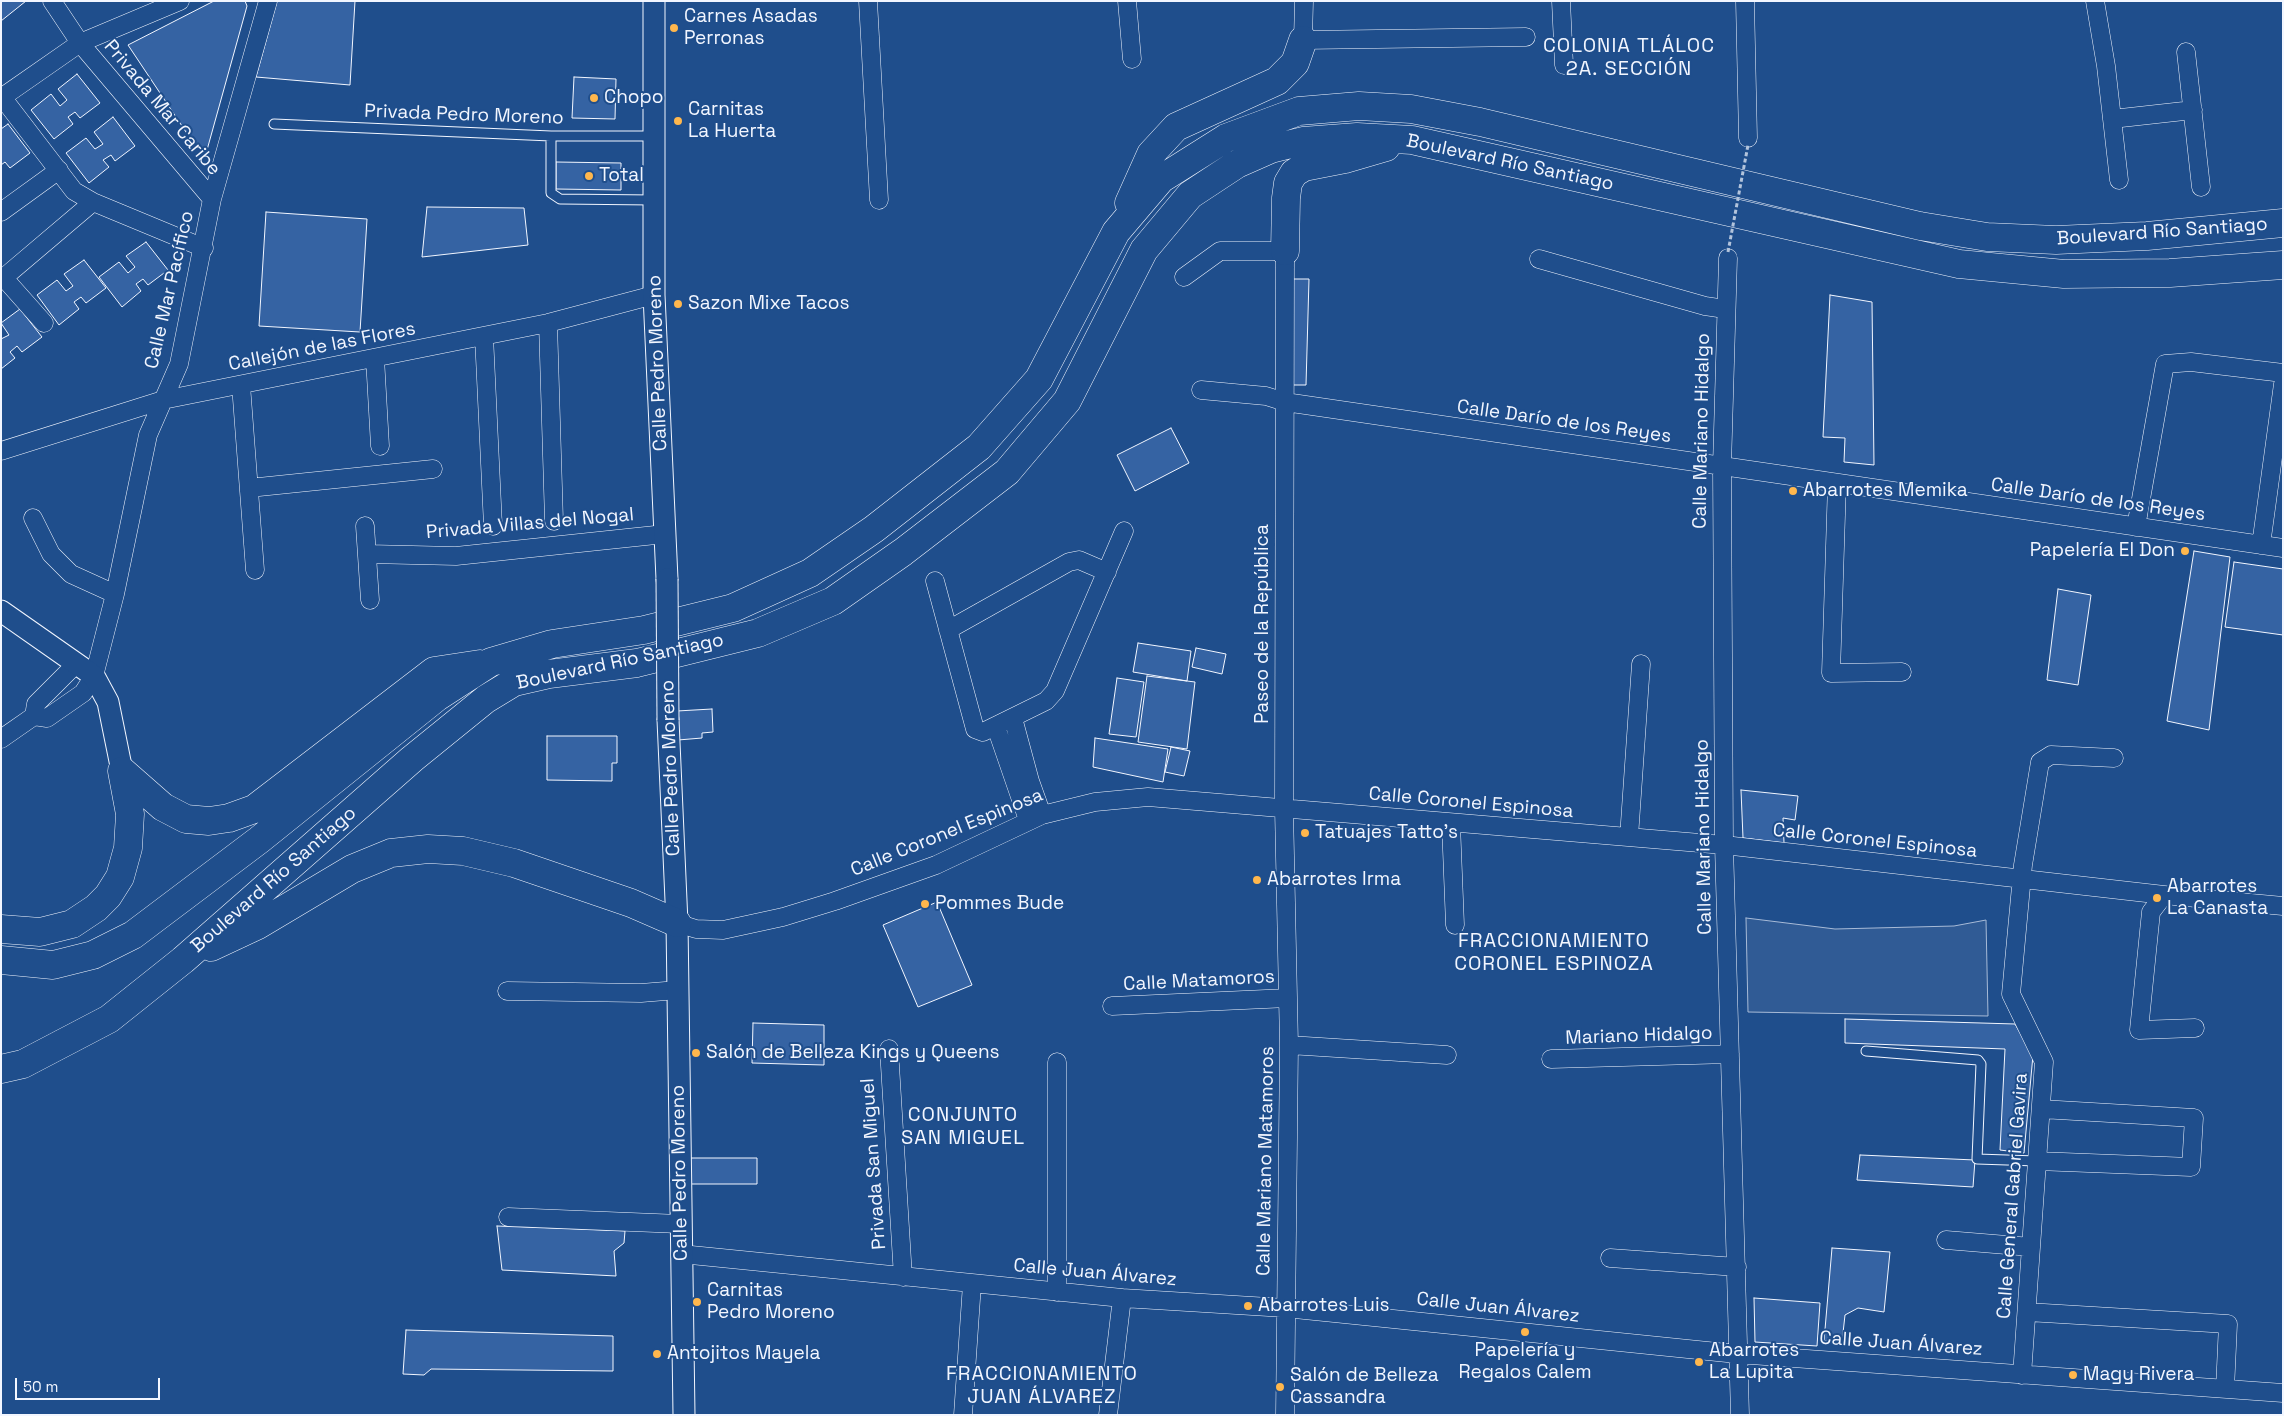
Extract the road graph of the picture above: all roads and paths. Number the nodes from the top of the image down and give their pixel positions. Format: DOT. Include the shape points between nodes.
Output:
graph roads {
  1 [pos="52,1"];
  2 [pos="180,1"];
  3 [pos="268,1"];
  4 [pos="654,1"];
  5 [pos="868,1"];
  6 [pos="1127,1"];
  7 [pos="1304,1"];
  8 [pos="1560,1"];
  9 [pos="1745,1"];
  10 [pos="2096,1"];
  11 [pos="1526,37"];
  12 [pos="1303,40"];
  13 [pos="80,43"];
  14 [pos="2186,52"];
  15 [pos="1132,59"];
  16 [pos="1564,65"];
  17 [pos="2,98"];
  18 [pos="2193,110"];
  19 [pos="2112,119"];
  20 [pos="274,124"];
  21 [pos="551,136"];
  22 [pos="654,136"];
  23 [pos="1412,140"];
  24 [pos="1748,142"];
  25 [pos="59,170"];
  26 [pos="2119,180"];
  27 [pos="2201,186"];
  28 [pos="212,199"];
  29 [pos="653,200"];
  30 [pos="879,200"];
  31 [pos="93,202"];
  32 [pos="1,212"];
  33 [pos="2283,223"];
  34 [pos="1116,232"];
  35 [pos="204,248"];
  36 [pos="1285,251"];
  37 [pos="1728,255"];
  38 [pos="1538,259"];
  39 [pos="2283,265"];
  40 [pos="1184,277"];
  41 [pos="3,279"];
  42 [pos="654,295"];
  43 [pos="1725,310"];
  44 [pos="44,323"];
  45 [pos="548,323"];
  46 [pos="484,336"];
  47 [pos="375,358"];
  48 [pos="2283,373"];
  49 [pos="2283,384"];
  50 [pos="240,385"];
  51 [pos="1200,390"];
  52 [pos="163,400"];
  53 [pos="1285,402"];
  54 [pos="380,446"];
  55 [pos="1,451"];
  56 [pos="1722,466"];
  57 [pos="433,468"];
  58 [pos="1837,483"];
  59 [pos="249,488"];
  60 [pos="33,518"];
  61 [pos="554,521"];
  62 [pos="365,526"];
  63 [pos="492,526"];
  64 [pos="2136,527"];
  65 [pos="1124,531"];
  66 [pos="665,534"];
  67 [pos="2261,545"];
  68 [pos="2283,548"];
  69 [pos="368,554"];
  70 [pos="255,570"];
  71 [pos="1107,572"];
  72 [pos="935,581"];
  73 [pos="115,594"];
  74 [pos="370,600"];
  75 [pos="1,611"];
  76 [pos="948,630"];
  77 [pos="491,662"];
  78 [pos="1641,664"];
  79 [pos="85,670"];
  80 [pos="1902,672"];
  81 [pos="34,716"];
  82 [pos="1013,718"];
  83 [pos="996,727"];
  84 [pos="1,739"];
  85 [pos="2114,758"];
  86 [pos="122,771"];
  87 [pos="1284,809"];
  88 [pos="1035,817"];
  89 [pos="1451,824"];
  90 [pos="1628,837"];
  91 [pos="1724,845"];
  92 [pos="2022,878"];
  93 [pos="2164,896"];
  94 [pos="2283,906"];
  95 [pos="677,923"];
  96 [pos="1455,925"];
  97 [pos="1,929"];
  98 [pos="1,960"];
  99 [pos="183,960"];
  100 [pos="678,990"];
  101 [pos="507,991"];
  102 [pos="1288,998"];
  103 [pos="1112,1006"];
  104 [pos="2195,1028"];
  105 [pos="1289,1045"];
  106 [pos="889,1049"];
  107 [pos="1866,1050"];
  108 [pos="1730,1054"];
  109 [pos="1447,1055"];
  110 [pos="1550,1059"];
  111 [pos="1057,1062"];
  112 [pos="1,1069"];
  113 [pos="2041,1109"];
  114 [pos="2037,1161"];
  115 [pos="508,1217"];
  116 [pos="680,1224"];
  117 [pos="1946,1240"];
  118 [pos="2031,1247"];
  119 [pos="681,1254"];
  120 [pos="1610,1258"];
  121 [pos="1737,1267"];
  122 [pos="902,1277"];
  123 [pos="972,1284"];
  124 [pos="1057,1292"];
  125 [pos="1122,1298"];
  126 [pos="1285,1308"];
  127 [pos="2026,1312"];
  128 [pos="1737,1354"];
  129 [pos="2022,1375"];
  130 [pos="2225,1389"];
  131 [pos="2283,1393"];
  132 [pos="684,1415"];
  133 [pos="963,1415"];
  134 [pos="1108,1415"];
  135 [pos="1284,1415"];
  136 [pos="1740,1415"];
  1 -- 13 [label="street, Privada Mar Caribe"];
  2 -- 13 [label="street"];
  3 -- 28 [label="street, Calle Mar Pacífico"];
  4 -- 22 [label="street, Calle Pedro Moreno"];
  5 -- 30 [label="street"];
  6 -- 15 [label="street"];
  7 -- 12 [label="street"];
  8 -- 16 [label="street"];
  9 -- 24 [label="street"];
  10 -- 19 [label="street"];
  11 -- 12 [label="street"];
  12 -- 34 [label="main road" via="1295,63 1277,80 1176,127 1151,154"];
  13 -- 17 [label="street"];
  13 -- 28 [label="street, Privada Mar Caribe"];
  14 -- 18 [label="street"];
  17 -- 25 [label="street"];
  18 -- 19 [label="street"];
  18 -- 27 [label="street"];
  19 -- 26 [label="street"];
  20 -- 21 [label="lane, Privada Pedro Moreno"];
  21 -- 22 [label="lane, Privada Pedro Moreno"];
  21 -- 29 [label="lane" via="551,193 560,198"];
  22 -- 29 [label="street, Calle Pedro Moreno"];
  23 -- 36 [label="main road" via="1304,167 1294,173 1288,183 1286,198"];
  23 -- 39 [label="main road, Boulevard Río Santiago" via="1959,264 2064,274 2170,273"];
  23 -- 99 [label="main road, Boulevard Río Santiago" via="1357,137 1303,141 1271,149 1238,164 1190,195 1144,250 1067,400 1007,472 903,552 832,601 758,633 637,663 549,674 514,682 486,699 412,759"];
  24 -- 37 [label="path, bridge"];
  25 -- 31 [label="street" via="74,191"];
  25 -- 32 [label="street"];
  28 -- 35 [label="street, Calle Mar Pacífico"];
  29 -- 42 [label="street, Calle Pedro Moreno"];
  31 -- 35 [label="street"];
  31 -- 41 [label="street"];
  33 -- 34 [label="main road, Boulevard Río Santiago" via="2147,236 2056,240 1987,237 1920,226 1480,122 1411,109 1359,106 1299,112 1226,138 1161,179"];
  34 -- 77 [label="main road, Boulevard Río Santiago" via="1039,379 979,447 874,529 810,573 733,608 644,630 552,644"];
  35 -- 52 [label="street, Calle Mar Pacífico" via="179,364"];
  36 -- 40 [label="street" via="1220,251"];
  36 -- 53 [label="street, Paseo de la República"];
  37 -- 43 [label="street, Calle Mariano Hidalgo"];
  38 -- 43 [label="street"];
  41 -- 44 [label="street"];
  42 -- 45 [label="street, Callejón de las Flores"];
  42 -- 66 [label="street, Calle Pedro Moreno"];
  43 -- 56 [label="street, Calle Mariano Hidalgo"];
  45 -- 46 [label="street, Callejón de las Flores"];
  45 -- 61 [label="street"];
  46 -- 47 [label="street, Callejón de las Flores"];
  46 -- 63 [label="street"];
  47 -- 50 [label="street, Callejón de las Flores"];
  47 -- 54 [label="street"];
  48 -- 64 [label="street" via="2191,362 2166,364"];
  49 -- 67 [label="street"];
  50 -- 52 [label="street, Callejón de las Flores"];
  50 -- 59 [label="street"];
  51 -- 53 [label="street, Calle Darío de los Reyes" via="1266,396"];
  52 -- 55 [label="street, Callejón de las Flores"];
  52 -- 73 [label="street, Calle Mar Pacífico" via="148,435"];
  53 -- 56 [label="street, Calle Darío de los Reyes"];
  53 -- 87 [label="street, Paseo de la República"];
  56 -- 58 [label="street, Calle Darío de los Reyes"];
  56 -- 91 [label="street, Calle Mariano Hidalgo"];
  57 -- 59 [label="street"];
  58 -- 64 [label="street, Calle Darío de los Reyes"];
  58 -- 80 [label="street" via="1831,673"];
  59 -- 70 [label="street"];
  60 -- 73 [label="street" via="50,554 71,574"];
  62 -- 69 [label="street"];
  64 -- 67 [label="street, Calle Darío de los Reyes"];
  65 -- 71 [label="street"];
  66 -- 69 [label="street, Privada Villas del Nogal" via="456,556"];
  66 -- 95 [label="street, Calle Pedro Moreno, bridge" via="668,720"];
  67 -- 68 [label="street, Calle Darío de los Reyes"];
  69 -- 74 [label="street"];
  71 -- 76 [label="street" via="1079,560 1069,562"];
  71 -- 82 [label="street" via="1055,692 1046,701"];
  72 -- 76 [label="street"];
  73 -- 79 [label="street, Calle Mar Pacífico"];
  75 -- 79 [label="street"];
  76 -- 83 [label="street" via="975,729 983,732"];
  77 -- 86 [label="main road" via="434,671 254,809 229,818 186,820 163,807"];
  77 -- 98 [label="main road, Boulevard Río Santiago" via="438,696 259,840 133,935 93,955 52,965"];
  78 -- 90 [label="street"];
  79 -- 81 [label="street" via="36,704"];
  79 -- 81 [label="street" via="82,693 47,718"];
  79 -- 86 [label="street" via="108,702"];
  81 -- 84 [label="street"];
  82 -- 83 [label="street"];
  82 -- 88 [label="street" via="1030,781"];
  83 -- 88 [label="street"];
  85 -- 92 [label="street, Calle General Gabriel Gavira" via="2051,756 2040,762"];
  86 -- 97 [label="main road" via="130,814 128,848 120,877 108,896 72,924 40,932"];
  87 -- 88 [label="street, Calle Coronel Espinosa" via="1148,797 1095,802"];
  87 -- 89 [label="street, Calle Coronel Espinosa"];
  87 -- 102 [label="street, Paseo de la República"];
  88 -- 95 [label="street, Calle Coronel Espinosa" via="936,865 835,902 723,930 696,929"];
  89 -- 90 [label="street, Calle Coronel Espinosa"];
  89 -- 96 [label="street"];
  90 -- 91 [label="street, Calle Coronel Espinosa"];
  91 -- 92 [label="street, Calle Coronel Espinosa"];
  91 -- 108 [label="street, Calle Mariano Hidalgo"];
  92 -- 93 [label="street, Calle Coronel Espinosa"];
  92 -- 113 [label="street, Calle General Gabriel Gavira" via="2011,994 2044,1062"];
  93 -- 94 [label="street, Calle Coronel Espinosa"];
  93 -- 104 [label="street" via="2151,912 2139,1030"];
  95 -- 99 [label="main road" via="631,903 514,863 463,851 428,849 391,853 352,869 258,925"];
  95 -- 100 [label="street, Calle Pedro Moreno"];
  99 -- 112 [label="main road, Boulevard Río Santiago" via="109,1019 23,1064"];
  100 -- 101 [label="street" via="641,993"];
  100 -- 116 [label="street, Calle Pedro Moreno"];
  102 -- 103 [label="street, Calle Matamoros"];
  102 -- 105 [label="street, Calle Mariano Matamoros"];
  105 -- 109 [label="street"];
  105 -- 126 [label="street, Calle Mariano Matamoros"];
  106 -- 122 [label="street, Privada San Miguel"];
  107 -- 114 [label="lane" via="1978,1060 1981,1064 1977,1159"];
  108 -- 110 [label="street, Mariano Hidalgo"];
  108 -- 121 [label="street, Calle Mariano Hidalgo"];
  111 -- 124 [label="street"];
  113 -- 114 [label="street, Calle General Gabriel Gavira"];
  113 -- 114 [label="street" via="2194,1118 2191,1168"];
  114 -- 118 [label="street, Calle General Gabriel Gavira"];
  115 -- 116 [label="street"];
  116 -- 119 [label="street, Calle Pedro Moreno"];
  117 -- 118 [label="street"];
  118 -- 127 [label="street, Calle General Gabriel Gavira"];
  119 -- 122 [label="street, Calle Juan Álvarez"];
  119 -- 132 [label="street, Calle Pedro Moreno"];
  120 -- 121 [label="street"];
  121 -- 128 [label="street, Calle Mariano Hidalgo"];
  122 -- 123 [label="street, Calle Juan Álvarez"];
  123 -- 124 [label="street, Calle Juan Álvarez"];
  123 -- 133 [label="street"];
  124 -- 125 [label="street, Calle Juan Álvarez"];
  125 -- 126 [label="street, Calle Juan Álvarez"];
  125 -- 134 [label="street"];
  126 -- 128 [label="street, Calle Juan Álvarez"];
  126 -- 135 [label="street, Calle Mariano Matamoros"];
  127 -- 129 [label="street, Calle General Gabriel Gavira"];
  127 -- 130 [label="street" via="2228,1324"];
  128 -- 129 [label="street, Calle Juan Álvarez"];
  128 -- 136 [label="street, Calle Mariano Hidalgo"];
  129 -- 130 [label="street, Calle Juan Álvarez"];
  130 -- 131 [label="street, Calle Juan Álvarez"];
}
